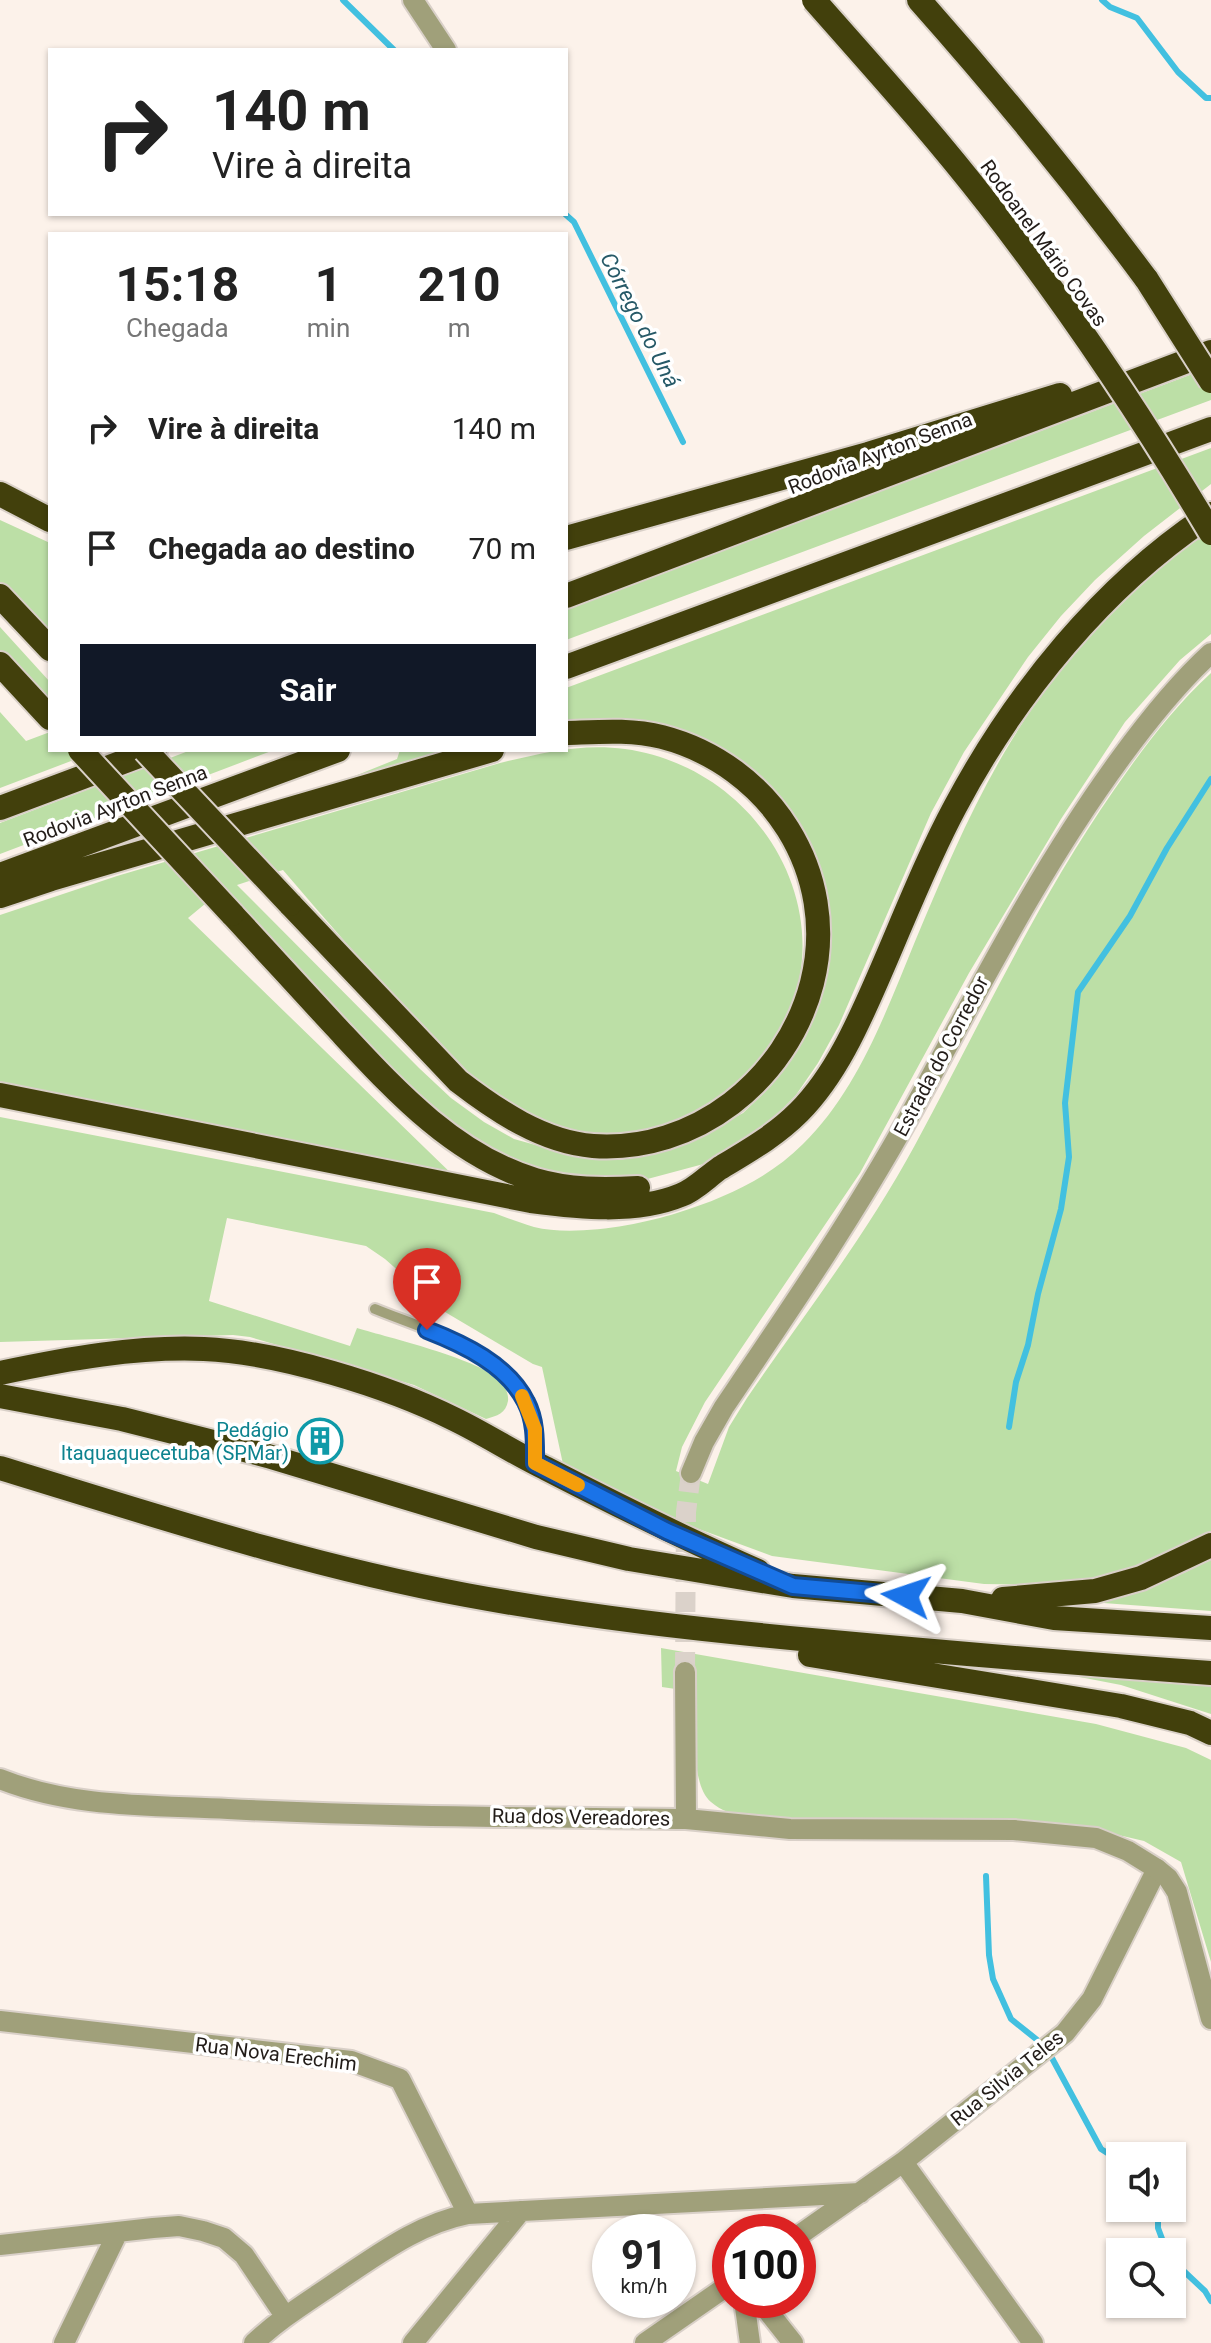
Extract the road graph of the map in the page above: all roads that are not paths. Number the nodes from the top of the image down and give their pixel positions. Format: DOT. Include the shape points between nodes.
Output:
graph roads {
  1 [pos="413,0"];
  2 [pos="814,0"];
  3 [pos="919,0"];
  4 [pos="445,48"];
  5 [pos="1147,280"];
  6 [pos="1211,352"];
  7 [pos="1211,381"];
  8 [pos="1211,429"];
  9 [pos="0,494"];
  10 [pos="1211,514"];
  11 [pos="48,519"];
  12 [pos="1211,533"];
  13 [pos="568,537"];
  14 [pos="568,595"];
  15 [pos="0,596"];
  16 [pos="48,647"];
  17 [pos="1211,653"];
  18 [pos="0,664"];
  19 [pos="568,666"];
  20 [pos="48,716"];
  21 [pos="568,733"];
  22 [pos="82,752"];
  23 [pos="147,752"];
  24 [pos="150,752"];
  25 [pos="333,752"];
  26 [pos="485,752"];
  27 [pos="0,808"];
  28 [pos="0,875"];
  29 [pos="0,896"];
  30 [pos="0,1095"];
  31 [pos="721,1168"];
  32 [pos="375,1309"];
  33 [pos="0,1373"];
  34 [pos="0,1396"];
  35 [pos="535,1463"];
  36 [pos="0,1468"];
  37 [pos="691,1473"];
  38 [pos="0,1485"];
  39 [pos="218,1534"];
  40 [pos="1211,1545"];
  41 [pos="793,1586"];
  42 [pos="962,1601"];
  43 [pos="666,1626"];
  44 [pos="1211,1628"];
  45 [pos="685,1672"];
  46 [pos="1211,1673"];
  47 [pos="1211,1733"];
  48 [pos="0,1779"];
  49 [pos="686,1819"];
  50 [pos="1157,1869"];
  51 [pos="1211,2019"];
  52 [pos="0,2021"];
  53 [pos="903,2162"];
  54 [pos="860,2193"];
  55 [pos="521,2211"];
  56 [pos="468,2214"];
  57 [pos="816,2224"];
  58 [pos="118,2232"];
  59 [pos="0,2245"];
  60 [pos="712,2296"];
  61 [pos="285,2316"];
  62 [pos="747,2318"];
  63 [pos="773,2318"];
  64 [pos="64,2343"];
  65 [pos="254,2343"];
  66 [pos="413,2343"];
  67 [pos="645,2343"];
  68 [pos="750,2343"];
  69 [pos="793,2343"];
  70 [pos="1033,2343"];
  1 -- 4 [label="street"];
  2 -- 12 [label="highway, Rodoanel Mário Covas, bridge" via="989,205 1090,345"];
  3 -- 5 [label="highway" via="983,72"];
  5 -- 6 [label="highway, bridge"];
  5 -- 7 [label="highway, bridge"];
  6 -- 13 [label="highway"];
  6 -- 14 [label="highway, Rodovia Ayrton Senna"];
  8 -- 19 [label="highway"];
  9 -- 11 [label="highway"];
  10 -- 31 [label="highway" via="1136,571 1034,681 954,808 857,1025 824,1080 776,1133"];
  15 -- 16 [label="highway"];
  17 -- 37 [label="street, Estrada do Corredor" via="1138,735 1045,872 871,1185 724,1407"];
  18 -- 20 [label="highway"];
  21 -- 23 [label="highway, bridge" via="630,731 693,747 722,762 770,802 810,873 819,933 812,985 786,1044 769,1070 725,1110 666,1137 592,1146 557,1138 489,1105 458,1081"];
  22 -- 31 [label="highway, bridge" via="390,1085 462,1145 534,1179 572,1188 662,1186"];
  24 -- 27 [label="highway, Rodovia Ayrton Senna"];
  25 -- 28 [label="highway, Rodovia Ayrton Senna"];
  26 -- 29 [label="highway"];
  30 -- 31 [label="highway" via="569,1206 652,1203 682,1195"];
  32 -- 35 [label="lane" via="453,1340 514,1384 527,1402 535,1429"];
  33 -- 35 [label="highway" via="166,1349 250,1354 407,1397"];
  34 -- 41 [label="highway" via="122,1419 268,1456 536,1537 629,1559"];
  35 -- 41 [label="highway" via="667,1531"];
  36 -- 39 [label="highway"];
  38 -- 39 [label="highway"];
  39 -- 43 [label="highway" via="404,1583"];
  40 -- 42 [label="highway" via="1141,1578 1095,1591"];
  41 -- 42 [label="highway"];
  42 -- 44 [label="highway" via="1054,1618"];
  43 -- 46 [label="highway"];
  43 -- 47 [label="highway" via="724,1643 1121,1706"];
  45 -- 49 [label="street"];
  48 -- 49 [label="street, Rua dos Vereadores" via="95,1802 323,1814"];
  49 -- 50 [label="street, Rua dos Vereadores" via="790,1829 1060,1833 1096,1838"];
  50 -- 51 [label="street" via="1177,1892"];
  50 -- 53 [label="street, Rua Silvia Teles" via="1092,1999 1065,2033"];
  52 -- 56 [label="street, Rua Nova Erechim" via="351,2061 379,2070 400,2079"];
  53 -- 54 [label="street, Rua Silvia Teles"];
  53 -- 70 [label="street"];
  54 -- 55 [label="street"];
  54 -- 57 [label="street, Rua Silvia Teles"];
  55 -- 56 [label="street"];
  55 -- 66 [label="street"];
  56 -- 61 [label="street" via="417,2231"];
  58 -- 59 [label="street"];
  58 -- 61 [label="street" via="179,2226 224,2238 244,2255"];
  58 -- 64 [label="street"];
  60 -- 67 [label="street"];
  61 -- 65 [label="street"];
  62 -- 68 [label="street"];
  63 -- 69 [label="street"];
}
